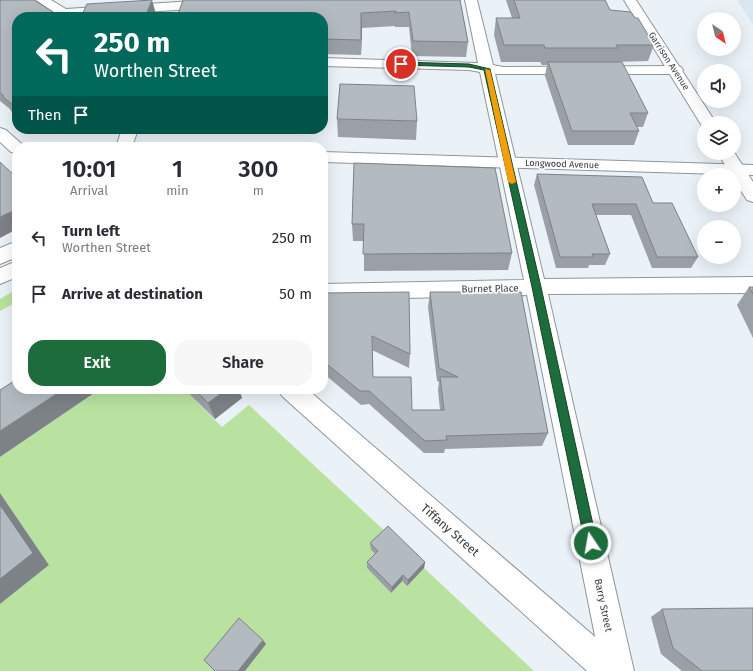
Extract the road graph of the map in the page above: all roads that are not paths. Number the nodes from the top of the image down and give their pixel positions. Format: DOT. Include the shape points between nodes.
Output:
graph roads {
  1 [pos="42,0"];
  2 [pos="471,0"];
  3 [pos="630,0"];
  4 [pos="226,3"];
  5 [pos="173,8"];
  6 [pos="61,12"];
  7 [pos="112,12"];
  8 [pos="328,62"];
  9 [pos="487,69"];
  10 [pos="676,70"];
  11 [pos="704,116"];
  12 [pos="0,133"];
  13 [pos="12,144"];
  14 [pos="328,157"];
  15 [pos="734,160"];
  16 [pos="507,163"];
  17 [pos="745,170"];
  18 [pos="753,196"];
  19 [pos="12,251"];
  20 [pos="0,257"];
  21 [pos="12,271"];
  22 [pos="0,278"];
  23 [pos="753,285"];
  24 [pos="536,287"];
  25 [pos="328,292"];
  26 [pos="296,394"];
  27 [pos="611,671"];
  28 [pos="618,671"];
  1 -- 6 [label="street"];
  2 -- 9 [label="street, Barry Street"];
  3 -- 10 [label="street, Garrison Avenue"];
  4 -- 5 [label="street"];
  5 -- 7 [label="street"];
  8 -- 9 [label="street" via="469,66"];
  9 -- 10 [label="street"];
  9 -- 16 [label="street, Barry Street"];
  10 -- 11 [label="street, Garrison Avenue"];
  12 -- 13 [label="street"];
  14 -- 16 [label="street, Longwood Avenue"];
  15 -- 17 [label="street"];
  16 -- 17 [label="street, Longwood Avenue"];
  16 -- 24 [label="street, Barry Street"];
  17 -- 18 [label="street"];
  19 -- 20 [label="street"];
  21 -- 22 [label="street"];
  23 -- 24 [label="street, Burnet Place"];
  24 -- 25 [label="street, Burnet Place"];
  24 -- 28 [label="street, Barry Street"];
  26 -- 27 [label="street, Tiffany Street"];
}
